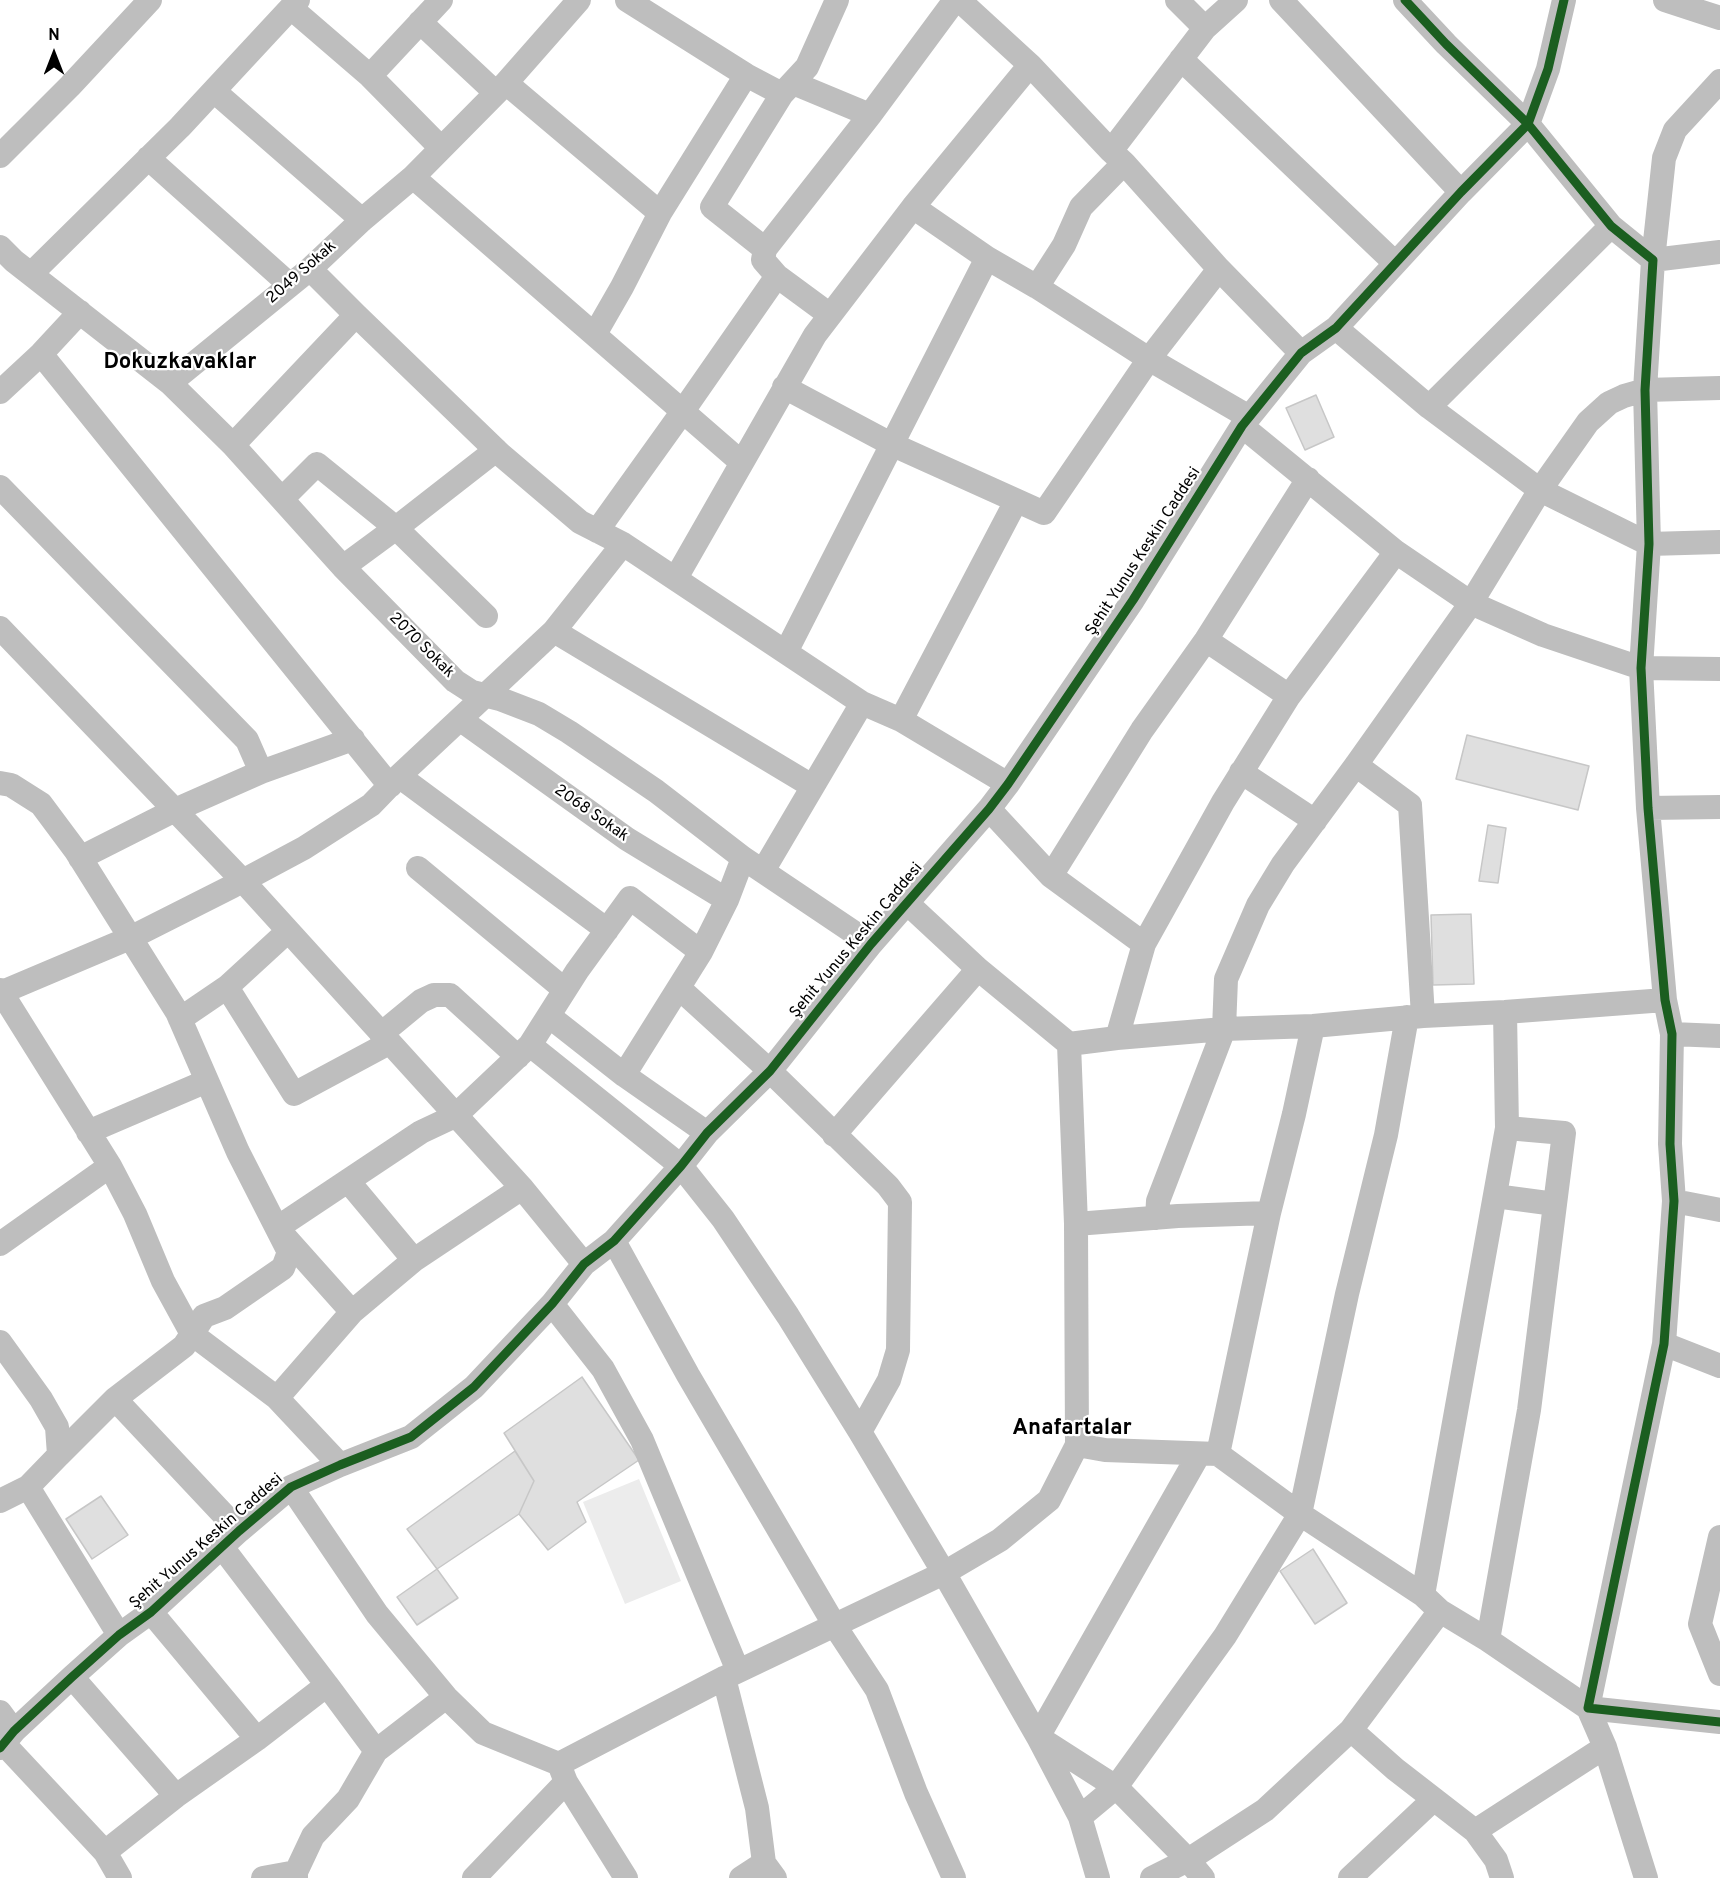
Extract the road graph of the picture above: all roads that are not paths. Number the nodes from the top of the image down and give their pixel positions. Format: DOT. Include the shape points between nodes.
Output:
graph roads {
  1 [pos="150,0"];
  2 [pos="441,0"];
  3 [pos="627,0"];
  4 [pos="837,0"];
  5 [pos="955,0"];
  6 [pos="959,0"];
  7 [pos="1177,0"];
  8 [pos="1236,0"];
  9 [pos="1281,0"];
  10 [pos="1406,0"];
  11 [pos="1564,0"];
  12 [pos="1665,0"];
  13 [pos="571,3"];
  14 [pos="295,4"];
  15 [pos="1720,18"];
  16 [pos="420,22"];
  17 [pos="1205,28"];
  18 [pos="1182,59"];
  19 [pos="1030,65"];
  20 [pos="746,75"];
  21 [pos="370,76"];
  22 [pos="501,88"];
  23 [pos="788,88"];
  24 [pos="1715,90"];
  25 [pos="214,91"];
  26 [pos="870,115"];
  27 [pos="1528,124"];
  28 [pos="441,148"];
  29 [pos="0,156"];
  30 [pos="1118,157"];
  31 [pos="148,159"];
  32 [pos="413,177"];
  33 [pos="1461,192"];
  34 [pos="913,207"];
  35 [pos="660,213"];
  36 [pos="362,220"];
  37 [pos="1611,226"];
  38 [pos="0,247"];
  39 [pos="765,249"];
  40 [pos="1720,252"];
  41 [pos="987,258"];
  42 [pos="1653,260"];
  43 [pos="1395,263"];
  44 [pos="310,269"];
  45 [pos="1219,269"];
  46 [pos="31,274"];
  47 [pos="777,276"];
  48 [pos="290,285"];
  49 [pos="1037,287"];
  50 [pos="80,312"];
  51 [pos="356,315"];
  52 [pos="830,315"];
  53 [pos="1336,328"];
  54 [pos="595,334"];
  55 [pos="1301,353"];
  56 [pos="41,354"];
  57 [pos="1149,359"];
  58 [pos="170,383"];
  59 [pos="784,387"];
  60 [pos="1720,388"];
  61 [pos="1645,390"];
  62 [pos="0,392"];
  63 [pos="1429,407"];
  64 [pos="683,411"];
  65 [pos="1246,422"];
  66 [pos="891,444"];
  67 [pos="233,445"];
  68 [pos="496,450"];
  69 [pos="741,462"];
  70 [pos="1308,479"];
  71 [pos="0,487"];
  72 [pos="1540,490"];
  73 [pos="282,500"];
  74 [pos="1016,501"];
  75 [pos="396,528"];
  76 [pos="597,531"];
  77 [pos="1720,542"];
  78 [pos="623,544"];
  79 [pos="1649,544"];
  80 [pos="1396,552"];
  81 [pos="343,567"];
  82 [pos="676,578"];
  83 [pos="1471,603"];
  84 [pos="486,616"];
  85 [pos="0,628"];
  86 [pos="554,632"];
  87 [pos="1206,640"];
  88 [pos="786,652"];
  89 [pos="1641,668"];
  90 [pos="1720,669"];
  91 [pos="485,696"];
  92 [pos="1289,696"];
  93 [pos="862,703"];
  94 [pos="461,720"];
  95 [pos="901,720"];
  96 [pos="353,739"];
  97 [pos="1356,765"];
  98 [pos="261,772"];
  99 [pos="1241,772"];
  100 [pos="394,781"];
  101 [pos="0,783"];
  102 [pos="1008,784"];
  103 [pos="812,786"];
  104 [pos="1720,807"];
  105 [pos="1648,808"];
  106 [pos="989,809"];
  107 [pos="175,810"];
  108 [pos="1315,821"];
  109 [pos="80,858"];
  110 [pos="753,864"];
  111 [pos="417,868"];
  112 [pos="1051,876"];
  113 [pos="243,881"];
  114 [pos="727,900"];
  115 [pos="906,903"];
  116 [pos="607,930"];
  117 [pos="288,931"];
  118 [pos="130,938"];
  119 [pos="872,944"];
  120 [pos="1144,944"];
  121 [pos="701,952"];
  122 [pos="978,969"];
  123 [pos="227,987"];
  124 [pos="679,988"];
  125 [pos="565,990"];
  126 [pos="1,992"];
  127 [pos="1665,1000"];
  128 [pos="1505,1012"];
  129 [pos="549,1016"];
  130 [pos="1415,1017"];
  131 [pos="180,1019"];
  132 [pos="1313,1026"];
  133 [pos="1224,1029"];
  134 [pos="1672,1034"];
  135 [pos="1720,1036"];
  136 [pos="1117,1038"];
  137 [pos="385,1039"];
  138 [pos="1069,1044"];
  139 [pos="524,1051"];
  140 [pos="770,1071"];
  141 [pos="624,1075"];
  142 [pos="207,1081"];
  143 [pos="455,1116"];
  144 [pos="1507,1128"];
  145 [pos="88,1132"];
  146 [pos="707,1133"];
  147 [pos="834,1135"];
  148 [pos="681,1166"];
  149 [pos="110,1167"];
  150 [pos="348,1181"];
  151 [pos="522,1188"];
  152 [pos="1495,1196"];
  153 [pos="1674,1201"];
  154 [pos="1555,1203"];
  155 [pos="1720,1210"];
  156 [pos="1269,1213"];
  157 [pos="1157,1218"];
  158 [pos="1076,1224"];
  159 [pos="277,1228"];
  160 [pos="614,1241"];
  161 [pos="0,1244"];
  162 [pos="414,1260"];
  163 [pos="584,1264"];
  164 [pos="552,1304"];
  165 [pos="352,1312"];
  166 [pos="192,1334"];
  167 [pos="0,1342"];
  168 [pos="1664,1344"];
  169 [pos="1720,1366"];
  170 [pos="277,1398"];
  171 [pos="115,1400"];
  172 [pos="860,1432"];
  173 [pos="1077,1445"];
  174 [pos="1209,1454"];
  175 [pos="59,1455"];
  176 [pos="340,1465"];
  177 [pos="28,1487"];
  178 [pos="291,1487"];
  179 [pos="0,1501"];
  180 [pos="1300,1514"];
  181 [pos="1720,1537"];
  182 [pos="231,1539"];
  183 [pos="944,1573"];
  184 [pos="1432,1603"];
  185 [pos="151,1612"];
  186 [pos="835,1626"];
  187 [pos="119,1635"];
  188 [pos="1488,1640"];
  189 [pos="1720,1674"];
  190 [pos="731,1675"];
  191 [pos="72,1677"];
  192 [pos="327,1685"];
  193 [pos="446,1697"];
  194 [pos="1588,1708"];
  195 [pos="1720,1722"];
  196 [pos="1351,1730"];
  197 [pos="5,1734"];
  198 [pos="1038,1737"];
  199 [pos="257,1739"];
  200 [pos="1605,1747"];
  201 [pos="376,1751"];
  202 [pos="562,1773"];
  203 [pos="1116,1787"];
  204 [pos="176,1796"];
  205 [pos="1433,1800"];
  206 [pos="1080,1817"];
  207 [pos="1475,1831"];
  208 [pos="105,1852"];
  209 [pos="1195,1869"];
  210 [pos="770,1871"];
  211 [pos="296,1875"];
  212 [pos="624,1877"];
  213 [pos="120,1878"];
  214 [pos="263,1878"];
  215 [pos="474,1878"];
  216 [pos="741,1878"];
  217 [pos="954,1878"];
  218 [pos="1097,1878"];
  219 [pos="1152,1878"];
  220 [pos="1350,1878"];
  221 [pos="1502,1878"];
  222 [pos="1646,1878"];
  1 -- 29 [label="street"];
  2 -- 16 [label="street"];
  3 -- 20 [label="street"];
  4 -- 23 [label="street" via="807,68"];
  5 -- 26 [label="street"];
  6 -- 19 [label="street"];
  7 -- 17 [label="street"];
  8 -- 17 [label="street"];
  9 -- 33 [label="street"];
  10 -- 27 [label="street"];
  11 -- 27 [label="street, Şehit Yunus Keskin Caddesi" via="1548,69"];
  12 -- 15 [label="street"];
  13 -- 22 [label="street, 2049 Sokak"];
  14 -- 21 [label="street"];
  14 -- 25 [label="street"];
  16 -- 21 [label="street"];
  16 -- 22 [label="street"];
  17 -- 18 [label="street"];
  18 -- 30 [label="street"];
  18 -- 43 [label="street"];
  19 -- 30 [label="street"];
  19 -- 34 [label="street"];
  20 -- 23 [label="street"];
  20 -- 35 [label="street"];
  21 -- 28 [label="street"];
  22 -- 28 [label="street, 2049 Sokak"];
  22 -- 35 [label="street"];
  23 -- 26 [label="street"];
  23 -- 39 [label="street" via="712,207"];
  24 -- 42 [label="street" via="1675,130 1664,159"];
  25 -- 31 [label="street"];
  25 -- 36 [label="street"];
  26 -- 39 [label="street"];
  27 -- 33 [label="street, Şehit Yunus Keskin Caddesi"];
  27 -- 37 [label="street"];
  28 -- 32 [label="street, 2049 Sokak"];
  30 -- 45 [label="street"];
  30 -- 49 [label="street" via="1081,207 1064,245"];
  31 -- 46 [label="street"];
  31 -- 48 [label="street"];
  32 -- 36 [label="street, 2049 Sokak"];
  32 -- 54 [label="street"];
  33 -- 43 [label="street, Şehit Yunus Keskin Caddesi"];
  34 -- 41 [label="street"];
  34 -- 52 [label="street"];
  35 -- 54 [label="street"];
  36 -- 44 [label="street, 2049 Sokak"];
  37 -- 42 [label="street"];
  37 -- 63 [label="street"];
  38 -- 46 [label="street"];
  39 -- 47 [label="street" via="763,260"];
  40 -- 42 [label="street"];
  41 -- 49 [label="street"];
  41 -- 66 [label="street"];
  42 -- 61 [label="street"];
  43 -- 53 [label="street, Şehit Yunus Keskin Caddesi"];
  44 -- 48 [label="street, 2049 Sokak"];
  44 -- 51 [label="street"];
  45 -- 55 [label="street"];
  45 -- 57 [label="street"];
  46 -- 50 [label="street"];
  47 -- 52 [label="street"];
  47 -- 64 [label="street"];
  48 -- 58 [label="street, 2049 Sokak"];
  49 -- 57 [label="street"];
  50 -- 56 [label="street"];
  50 -- 58 [label="street"];
  51 -- 67 [label="street"];
  51 -- 68 [label="street"];
  52 -- 59 [label="street"];
  53 -- 55 [label="street, Şehit Yunus Keskin Caddesi"];
  53 -- 63 [label="street"];
  54 -- 64 [label="street"];
  55 -- 65 [label="street, Şehit Yunus Keskin Caddesi"];
  56 -- 62 [label="street"];
  56 -- 96 [label="street"];
  57 -- 65 [label="street"];
  57 -- 74 [label="street" via="1044,513"];
  58 -- 67 [label="street, 2070 Sokak"];
  59 -- 66 [label="street"];
  59 -- 69 [label="street"];
  60 -- 61 [label="street"];
  61 -- 72 [label="street" via="1609,403 1588,422"];
  61 -- 79 [label="street"];
  63 -- 72 [label="street"];
  64 -- 69 [label="street"];
  64 -- 76 [label="street"];
  65 -- 70 [label="street"];
  65 -- 102 [label="street, Şehit Yunus Keskin Caddesi" via="1133,600"];
  66 -- 74 [label="street"];
  66 -- 88 [label="street"];
  67 -- 73 [label="street, 2070 Sokak"];
  68 -- 75 [label="street"];
  68 -- 76 [label="street" via="580,522"];
  69 -- 82 [label="street"];
  70 -- 80 [label="street"];
  70 -- 87 [label="street"];
  71 -- 98 [label="street" via="247,740"];
  72 -- 79 [label="street"];
  72 -- 83 [label="street"];
  73 -- 75 [label="street" via="317,464"];
  73 -- 81 [label="street, 2070 Sokak"];
  74 -- 95 [label="street"];
  75 -- 81 [label="street"];
  75 -- 84 [label="street"];
  76 -- 78 [label="street"];
  77 -- 79 [label="street"];
  78 -- 82 [label="street"];
  78 -- 86 [label="street"];
  79 -- 89 [label="street"];
  80 -- 83 [label="street"];
  80 -- 92 [label="street"];
  81 -- 91 [label="street, 2070 Sokak" via="455,681"];
  82 -- 88 [label="street"];
  83 -- 89 [label="street" via="1543,635"];
  83 -- 97 [label="street"];
  85 -- 107 [label="street"];
  86 -- 91 [label="street"];
  86 -- 103 [label="street"];
  87 -- 92 [label="street"];
  87 -- 112 [label="street" via="1142,730"];
  88 -- 93 [label="street"];
  89 -- 90 [label="street"];
  89 -- 105 [label="street"];
  91 -- 94 [label="street"];
  91 -- 110 [label="street, 2070 Sokak" via="517,704 569,732"];
  92 -- 99 [label="street"];
  93 -- 95 [label="street"];
  93 -- 103 [label="street"];
  94 -- 100 [label="street"];
  94 -- 114 [label="street, 2068 Sokak" via="627,839"];
  95 -- 102 [label="street"];
  96 -- 98 [label="street"];
  96 -- 100 [label="street"];
  97 -- 108 [label="street"];
  97 -- 130 [label="street" via="1410,805"];
  98 -- 107 [label="street"];
  99 -- 108 [label="street"];
  99 -- 120 [label="street"];
  100 -- 113 [label="street" via="371,805"];
  100 -- 116 [label="street"];
  101 -- 109 [label="street" via="11,785 41,804"];
  102 -- 106 [label="street, Şehit Yunus Keskin Caddesi"];
  103 -- 110 [label="street"];
  104 -- 105 [label="street"];
  105 -- 127 [label="street"];
  106 -- 112 [label="street"];
  106 -- 115 [label="street, Şehit Yunus Keskin Caddesi"];
  107 -- 109 [label="street"];
  107 -- 113 [label="street"];
  108 -- 133 [label="street" via="1258,905 1235,955 1226,979"];
  109 -- 118 [label="street"];
  110 -- 114 [label="street"];
  110 -- 119 [label="street, 2070 Sokak"];
  111 -- 125 [label="street"];
  112 -- 120 [label="street"];
  113 -- 117 [label="street"];
  113 -- 118 [label="street"];
  114 -- 121 [label="street"];
  115 -- 119 [label="street, Şehit Yunus Keskin Caddesi"];
  115 -- 122 [label="street"];
  116 -- 121 [label="street" via="630,898"];
  116 -- 125 [label="street"];
  117 -- 123 [label="street"];
  117 -- 137 [label="street"];
  118 -- 126 [label="street"];
  118 -- 131 [label="street"];
  119 -- 140 [label="street, Şehit Yunus Keskin Caddesi"];
  120 -- 136 [label="street"];
  121 -- 124 [label="street"];
  122 -- 138 [label="street"];
  122 -- 147 [label="street"];
  123 -- 131 [label="street"];
  123 -- 137 [label="street" via="294,1094"];
  124 -- 140 [label="street"];
  124 -- 141 [label="street"];
  125 -- 129 [label="street"];
  126 -- 145 [label="street"];
  127 -- 128 [label="street"];
  127 -- 134 [label="street"];
  128 -- 130 [label="street"];
  128 -- 144 [label="street"];
  129 -- 139 [label="street"];
  129 -- 141 [label="street"];
  130 -- 132 [label="street"];
  130 -- 180 [label="street" via="1347,1294"];
  131 -- 142 [label="street"];
  132 -- 133 [label="street"];
  132 -- 156 [label="street"];
  133 -- 136 [label="street"];
  133 -- 157 [label="street" via="1158,1201"];
  134 -- 135 [label="street"];
  134 -- 153 [label="street" via="1670,1144"];
  136 -- 138 [label="street"];
  137 -- 139 [label="street" via="421,1001 434,995 450,995"];
  137 -- 143 [label="street"];
  138 -- 158 [label="street"];
  139 -- 143 [label="street"];
  139 -- 148 [label="street"];
  140 -- 146 [label="street, Şehit Yunus Keskin Caddesi"];
  140 -- 147 [label="street"];
  141 -- 146 [label="street"];
  142 -- 145 [label="street"];
  142 -- 159 [label="street"];
  143 -- 150 [label="street" via="421,1132"];
  143 -- 151 [label="street"];
  144 -- 152 [label="street"];
  144 -- 154 [label="street" via="1564,1133"];
  145 -- 149 [label="street"];
  146 -- 148 [label="street, Şehit Yunus Keskin Caddesi"];
  147 -- 172 [label="street" via="900,1202 898,1350 889,1380"];
  148 -- 160 [label="street, Şehit Yunus Keskin Caddesi"];
  148 -- 172 [label="street" via="723,1219"];
  149 -- 161 [label="street"];
  149 -- 166 [label="street"];
  150 -- 159 [label="street"];
  150 -- 162 [label="street"];
  151 -- 162 [label="street"];
  151 -- 163 [label="street"];
  152 -- 154 [label="street"];
  152 -- 184 [label="street"];
  153 -- 155 [label="street"];
  153 -- 168 [label="street"];
  154 -- 188 [label="street" via="1529,1410"];
  156 -- 157 [label="street"];
  156 -- 174 [label="street"];
  157 -- 158 [label="street"];
  158 -- 173 [label="street"];
  159 -- 165 [label="street"];
  159 -- 166 [label="street" via="290,1252 283,1268 225,1308 204,1316"];
  160 -- 163 [label="street, Şehit Yunus Keskin Caddesi"];
  160 -- 186 [label="street"];
  162 -- 165 [label="street"];
  163 -- 164 [label="street, Şehit Yunus Keskin Caddesi"];
  164 -- 176 [label="street, Şehit Yunus Keskin Caddesi" via="474,1387 411,1437"];
  164 -- 190 [label="street" via="603,1369 642,1440"];
  165 -- 170 [label="street"];
  166 -- 170 [label="street"];
  166 -- 171 [label="street" via="184,1346"];
  167 -- 175 [label="street" via="57,1427"];
  168 -- 169 [label="street"];
  168 -- 194 [label="street"];
  170 -- 176 [label="street"];
  171 -- 175 [label="street"];
  171 -- 182 [label="street"];
  172 -- 183 [label="street"];
  173 -- 174 [label="street" via="1105,1450"];
  173 -- 183 [label="street" via="1049,1500 1000,1540"];
  174 -- 180 [label="street"];
  174 -- 198 [label="street"];
  175 -- 177 [label="street"];
  176 -- 178 [label="street, Şehit Yunus Keskin Caddesi"];
  177 -- 179 [label="street"];
  177 -- 187 [label="street"];
  178 -- 182 [label="street, Şehit Yunus Keskin Caddesi"];
  178 -- 193 [label="street" via="377,1614"];
  180 -- 184 [label="street"];
  180 -- 203 [label="street" via="1225,1636"];
  181 -- 189 [label="street" via="1700,1624"];
  182 -- 185 [label="street, Şehit Yunus Keskin Caddesi"];
  182 -- 192 [label="street"];
  183 -- 186 [label="street"];
  183 -- 198 [label="street"];
  184 -- 188 [label="street"];
  184 -- 196 [label="street"];
  185 -- 187 [label="street, Şehit Yunus Keskin Caddesi"];
  185 -- 199 [label="street"];
  186 -- 190 [label="street"];
  186 -- 217 [label="street" via="877,1690"];
  187 -- 191 [label="street, Şehit Yunus Keskin Caddesi"];
  188 -- 194 [label="street"];
  190 -- 202 [label="street"];
  190 -- 210 [label="street"];
  191 -- 197 [label="street, Şehit Yunus Keskin Caddesi"];
  191 -- 204 [label="street"];
  192 -- 199 [label="street"];
  192 -- 201 [label="street"];
  193 -- 201 [label="street"];
  193 -- 202 [label="street" via="483,1733"];
  194 -- 195 [label="street"];
  194 -- 200 [label="street"];
  196 -- 205 [label="street"];
  196 -- 209 [label="street"];
  197 -- 208 [label="street"];
  198 -- 203 [label="street"];
  198 -- 206 [label="street"];
  199 -- 204 [label="street"];
  200 -- 207 [label="street"];
  200 -- 222 [label="street"];
  201 -- 211 [label="street" via="348,1799 314,1836"];
  202 -- 212 [label="street"];
  202 -- 215 [label="street"];
  203 -- 206 [label="street"];
  203 -- 209 [label="street"];
  204 -- 208 [label="street"];
  205 -- 207 [label="street"];
  205 -- 220 [label="street"];
  206 -- 218 [label="street"];
  207 -- 221 [label="street" via="1496,1860"];
  208 -- 213 [label="street"];
  209 -- 219 [label="street"];
  210 -- 216 [label="street"];
  211 -- 214 [label="street"];
}
